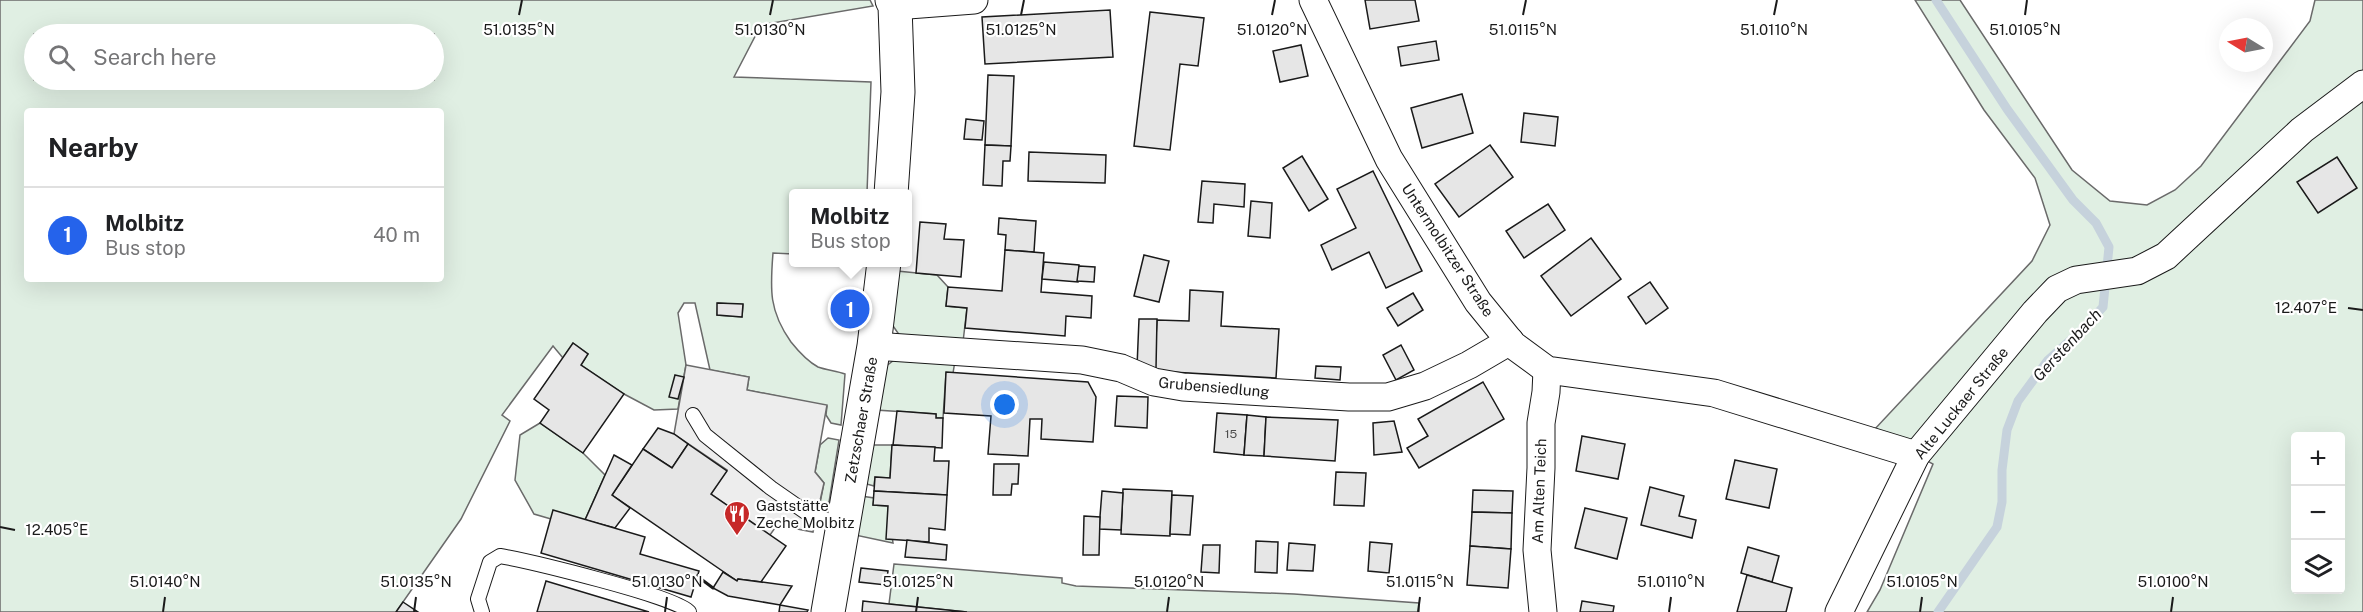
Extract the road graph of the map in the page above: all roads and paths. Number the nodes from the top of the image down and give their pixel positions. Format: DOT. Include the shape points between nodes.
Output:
graph roads {
  1 [pos="974,0"];
  2 [pos="1313,0"];
  3 [pos="894,3"];
  4 [pos="2363,84"];
  5 [pos="891,189"];
  6 [pos="883,267"];
  7 [pos="1510,341"];
  8 [pos="874,346"];
  9 [pos="1547,370"];
  10 [pos="693,415"];
  11 [pos="1916,455"];
  12 [pos="843,523"];
  13 [pos="482,612"];
  14 [pos="689,612"];
  15 [pos="828,612"];
  16 [pos="1543,612"];
  17 [pos="1839,612"];
  1 -- 3 [label="street"];
  2 -- 7 [label="street, Untermolbitzer Straße" via="1389,159 1478,302"];
  3 -- 5 [label="street" via="898,92"];
  4 -- 11 [label="street, Alte Luckaer Straße" via="2302,130 2166,256 2137,271 2076,280 2057,289"];
  6 -- 8 [label="street, Zetzschaer Straße"];
  7 -- 8 [label="street, Grubensiedlung" via="1425,386 1388,397 1183,387 1082,360"];
  7 -- 9 [label="street, Untermolbitzer Straße"];
  8 -- 12 [label="street, Zetzschaer Straße"];
  9 -- 11 [label="street" via="1714,393"];
  9 -- 16 [label="street, Am Alten Teich" via="1541,423 1537,550"];
  10 -- 12 [label="lane" via="705,435 771,488 807,513"];
  11 -- 17 [label="street, Alte Luckaer Straße"];
  12 -- 15 [label="street, Zetzschaer Straße"];
  13 -- 14 [label="lane" via="478,599 490,562 500,556 533,561 643,593 684,606"];
}
